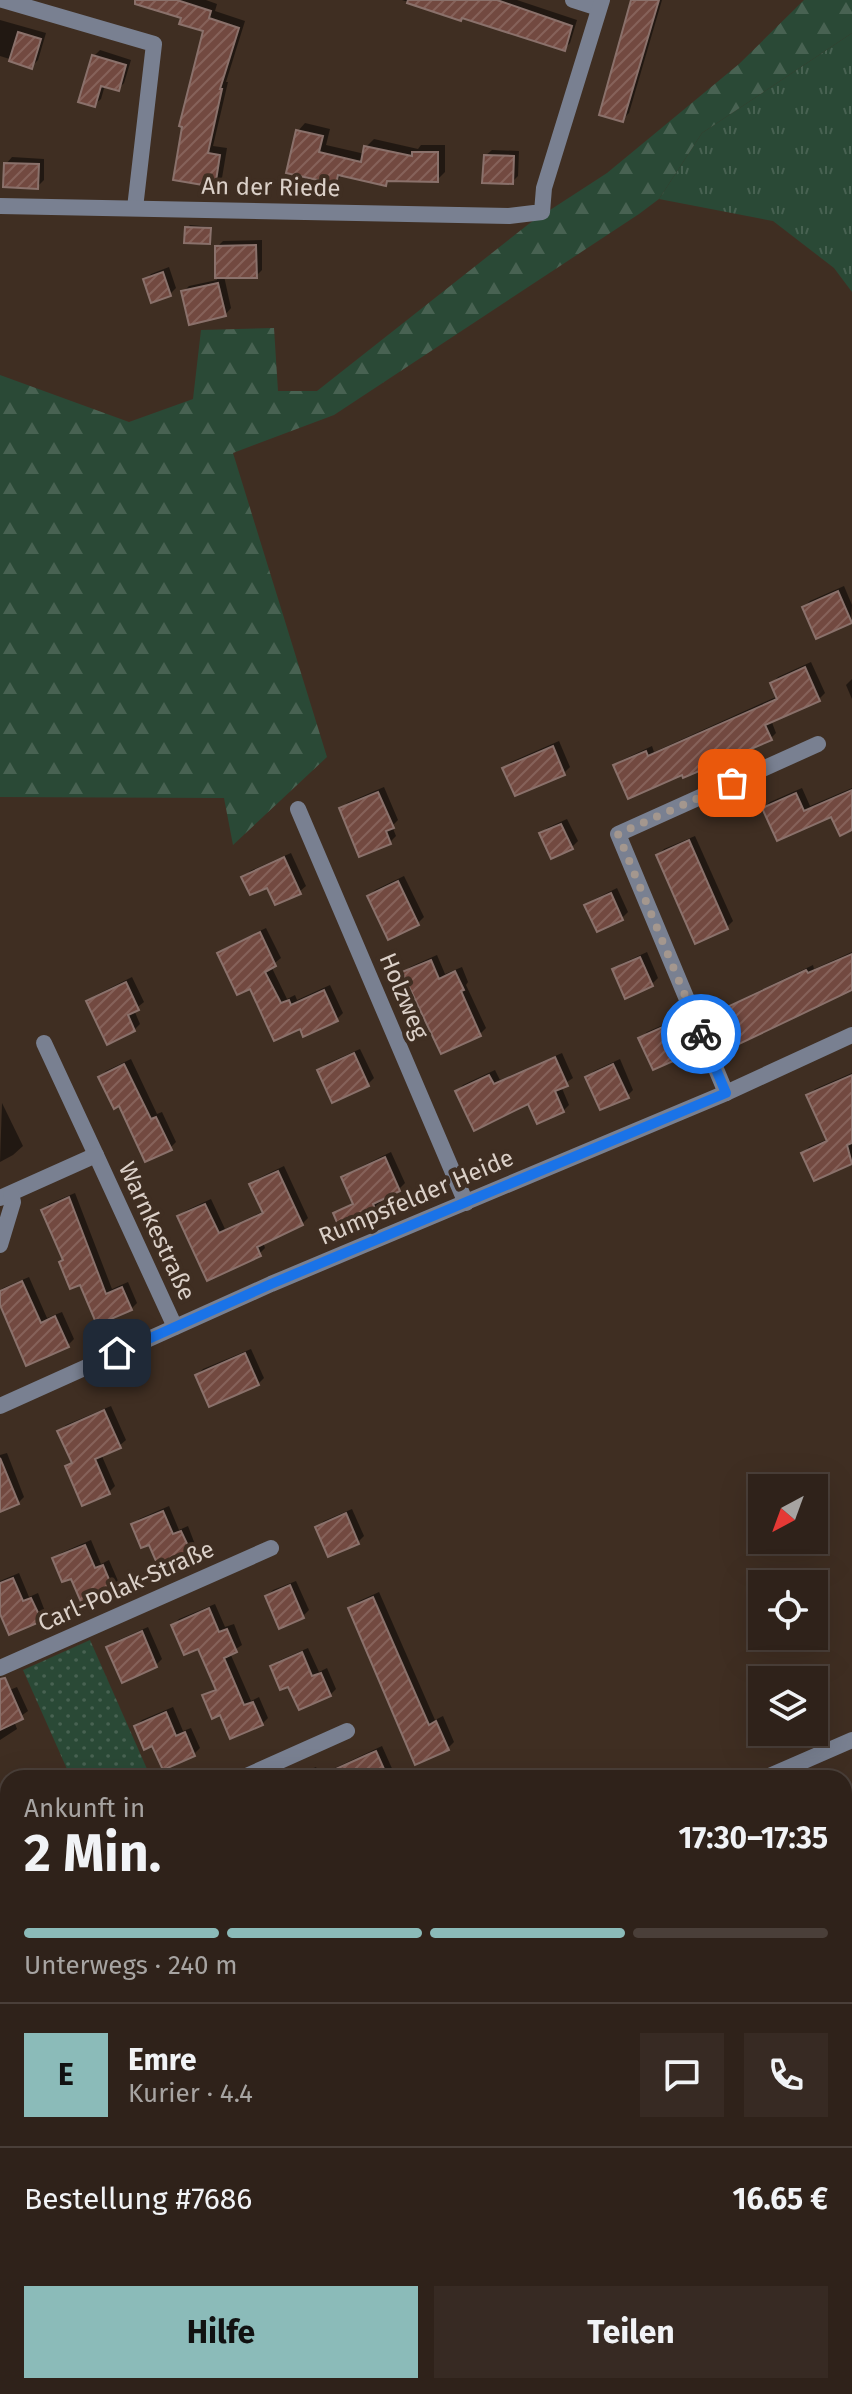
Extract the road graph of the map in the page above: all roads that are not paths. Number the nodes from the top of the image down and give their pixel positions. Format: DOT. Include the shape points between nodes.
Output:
graph roads {
  1 [pos="3,0"];
  2 [pos="573,0"];
  3 [pos="600,4"];
  4 [pos="0,206"];
  5 [pos="135,208"];
  6 [pos="818,744"];
  7 [pos="298,809"];
  8 [pos="852,1035"];
  9 [pos="44,1043"];
  10 [pos="726,1093"];
  11 [pos="96,1155"];
  12 [pos="6,1196"];
  13 [pos="466,1203"];
  14 [pos="0,1245"];
  15 [pos="175,1327"];
  16 [pos="0,1406"];
  17 [pos="271,1548"];
  18 [pos="0,1668"];
  19 [pos="347,1731"];
  20 [pos="852,1740"];
  21 [pos="260,1770"];
  22 [pos="783,1770"];
  1 -- 5 [label="street" via="154,44"];
  2 -- 3 [label="street"];
  3 -- 5 [label="street, An der Riede" via="544,188 542,212 509,216"];
  4 -- 5 [label="street, An der Riede"];
  6 -- 10 [label="street" via="618,834"];
  7 -- 13 [label="street, Holzweg"];
  8 -- 10 [label="street, Rumpsfelder Heide"];
  9 -- 11 [label="street, Warnkestraße"];
  10 -- 13 [label="street, Rumpsfelder Heide"];
  11 -- 12 [label="street, Warnkestraße"];
  11 -- 15 [label="street, Warnkestraße"];
  12 -- 14 [label="street, Warnkestraße" via="13,1202"];
  13 -- 15 [label="street, Rumpsfelder Heide"];
  15 -- 16 [label="street, Rumpsfelder Heide"];
  17 -- 18 [label="street, Carl-Polak-Straße"];
  19 -- 21 [label="street"];
  20 -- 22 [label="street"];
}
